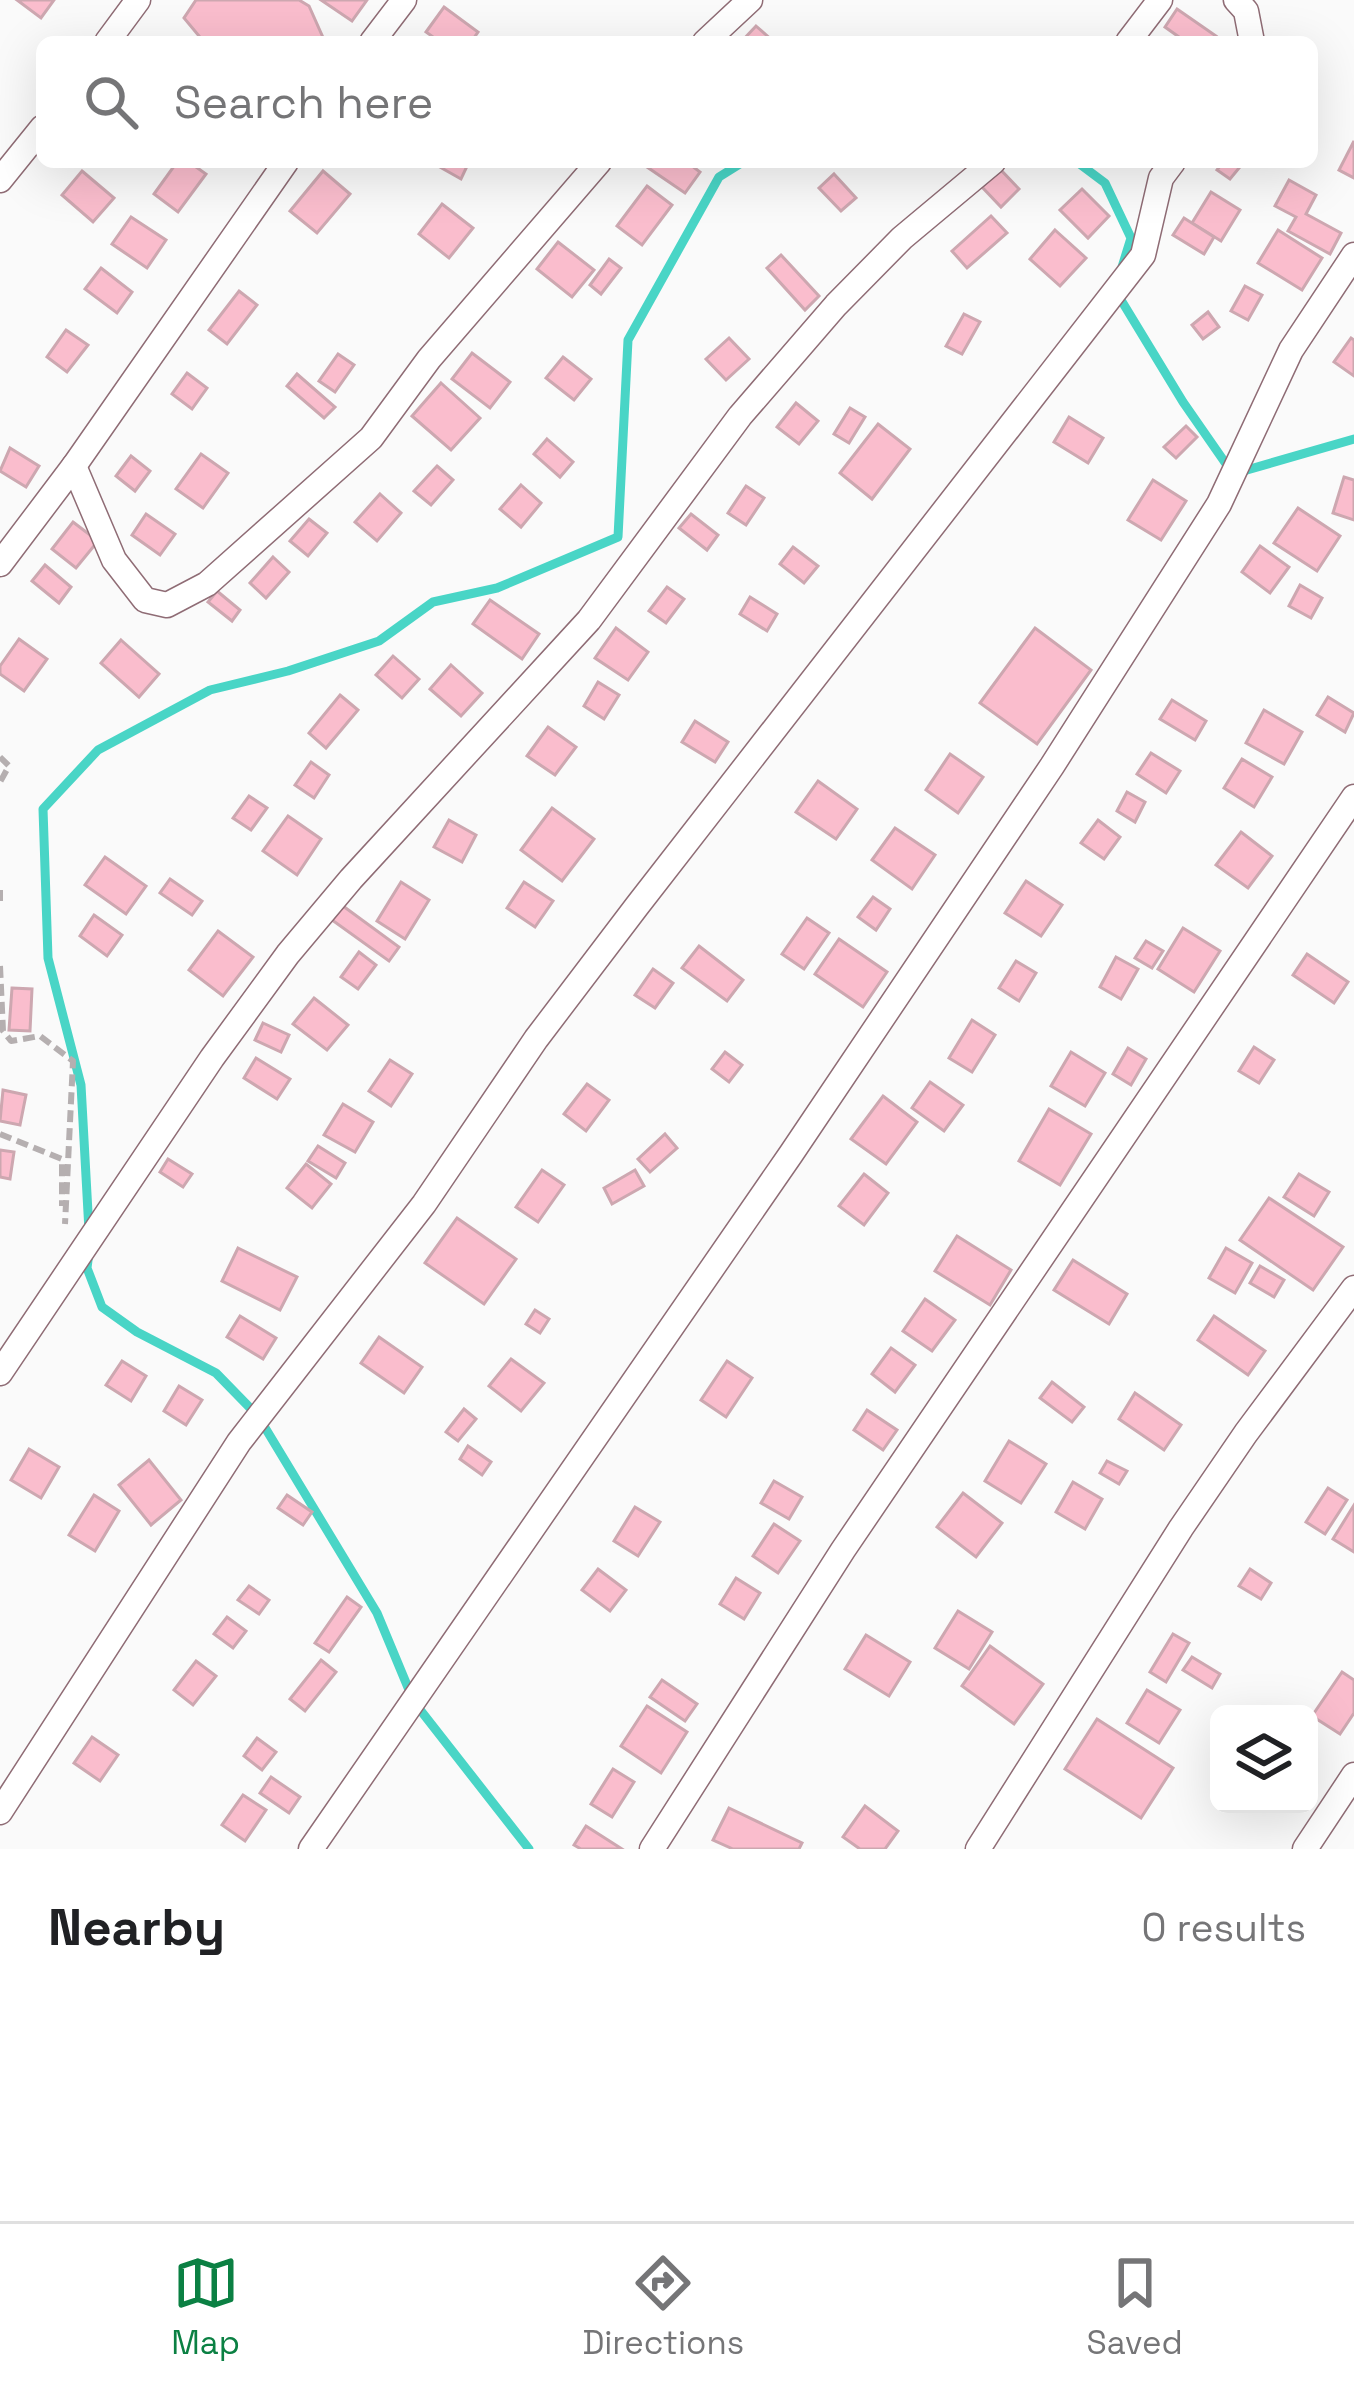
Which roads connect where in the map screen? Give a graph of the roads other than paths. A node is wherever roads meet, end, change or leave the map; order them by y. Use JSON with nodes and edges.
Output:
{"nodes":[{"id":1,"x":138,"y":0,"type":"edge"},
{"id":2,"x":404,"y":0,"type":"edge"},
{"id":3,"x":750,"y":0,"type":"edge"},
{"id":4,"x":1160,"y":0,"type":"edge"},
{"id":5,"x":1236,"y":0,"type":"edge"},
{"id":6,"x":111,"y":36,"type":"edge"},
{"id":7,"x":377,"y":36,"type":"edge"},
{"id":8,"x":712,"y":36,"type":"edge"},
{"id":9,"x":1133,"y":36,"type":"edge"},
{"id":10,"x":1251,"y":36,"type":"edge"},
{"id":11,"x":36,"y":135,"type":"edge"},
{"id":12,"x":282,"y":168,"type":"edge"},
{"id":13,"x":594,"y":168,"type":"edge"},
{"id":14,"x":986,"y":168,"type":"edge"},
{"id":15,"x":1168,"y":168,"type":"edge"},
{"id":16,"x":0,"y":180,"type":"edge"},
{"id":17,"x":1354,"y":255,"type":"edge"},
{"id":18,"x":74,"y":466,"type":"junction"},
{"id":19,"x":0,"y":564,"type":"edge"},
{"id":20,"x":1354,"y":797,"type":"edge"},
{"id":21,"x":1354,"y":1288,"type":"edge"},
{"id":22,"x":0,"y":1373,"type":"edge"},
{"id":23,"x":1354,"y":1775,"type":"edge"},
{"id":24,"x":0,"y":1812,"type":"edge"},
{"id":25,"x":311,"y":1849,"type":"edge"},
{"id":26,"x":652,"y":1849,"type":"edge"},
{"id":27,"x":978,"y":1849,"type":"edge"},
{"id":28,"x":1305,"y":1849,"type":"edge"}],
"edges":[{"from":1,"to":6,"type":"street"},
{"from":2,"to":7,"type":"street"},
{"from":3,"to":8,"type":"street"},
{"from":4,"to":9,"type":"street"},
{"from":5,"to":10,"type":"street"},
{"from":11,"to":16,"type":"street"},
{"from":12,"to":18,"type":"street"},
{"from":13,"to":18,"type":"street"},
{"from":14,"to":22,"type":"street"},
{"from":15,"to":24,"type":"street"},
{"from":17,"to":25,"type":"street"},
{"from":18,"to":19,"type":"street"},
{"from":20,"to":26,"type":"street"},
{"from":21,"to":27,"type":"street"},
{"from":23,"to":28,"type":"street"}]}
